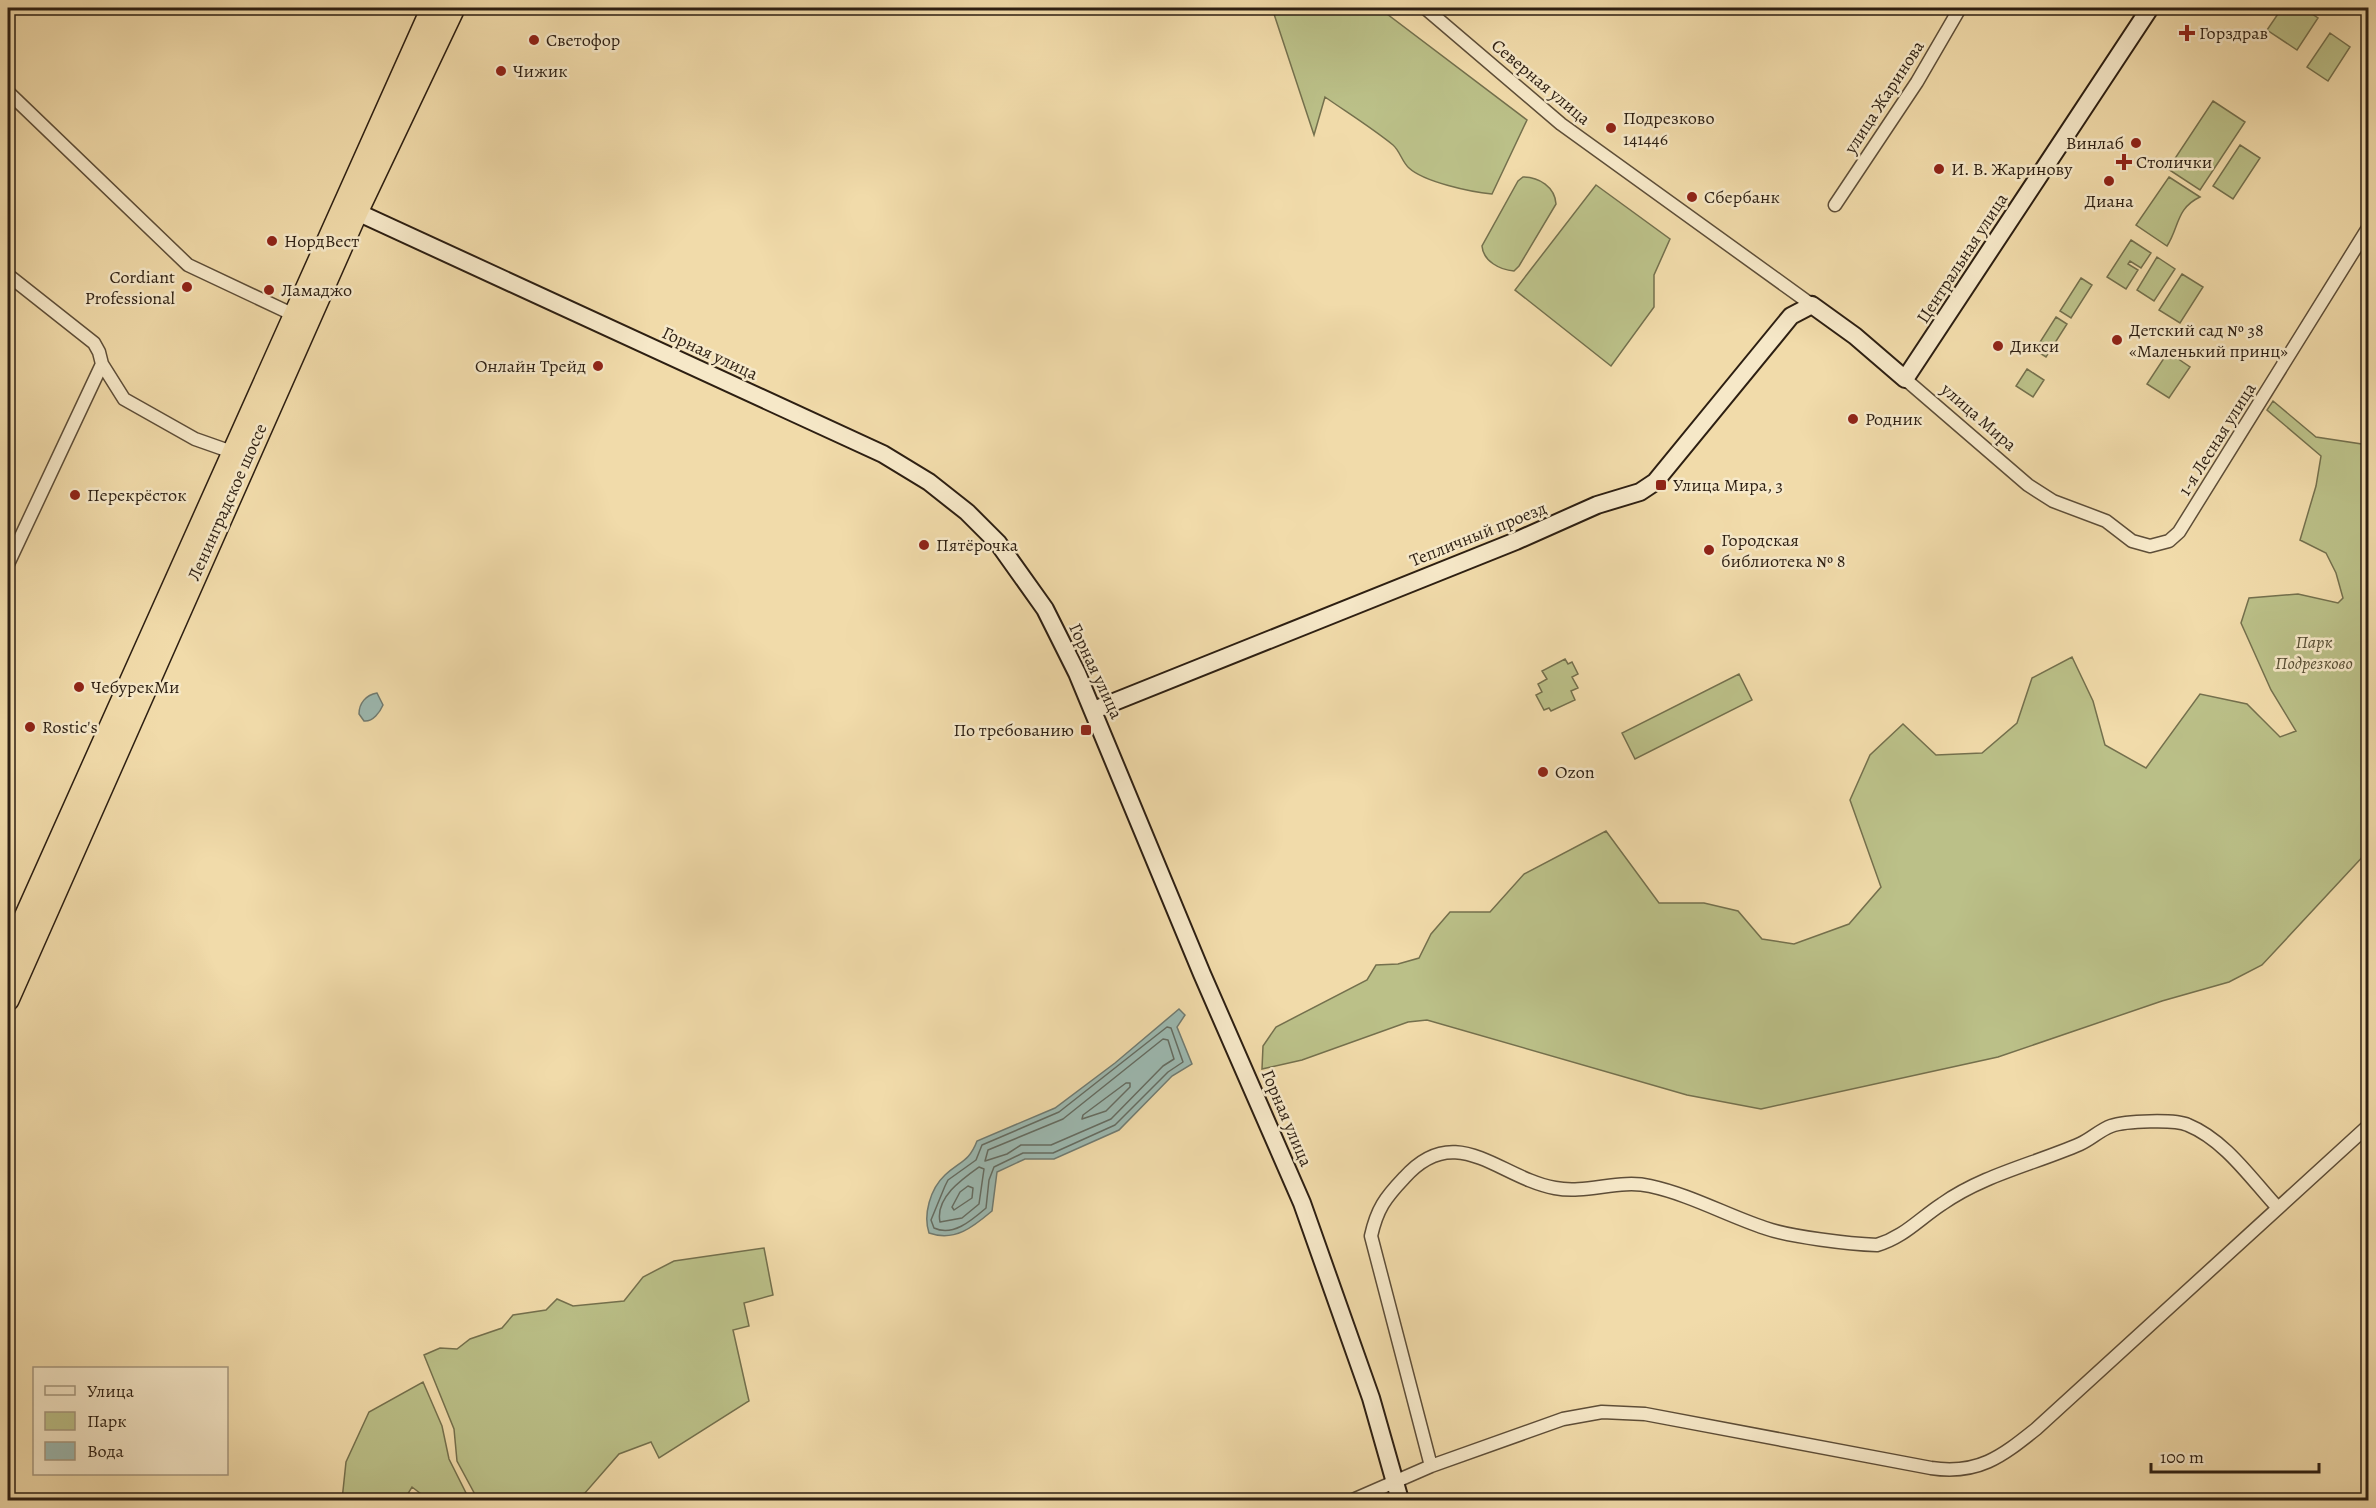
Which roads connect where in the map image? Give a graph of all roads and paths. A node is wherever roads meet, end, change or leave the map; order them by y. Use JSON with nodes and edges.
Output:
{"nodes":[{"id":1,"x":432,"y":8,"type":"edge"},
{"id":2,"x":454,"y":8,"type":"edge"},
{"id":3,"x":1425,"y":8,"type":"edge"},
{"id":4,"x":1960,"y":8,"type":"edge"},
{"id":5,"x":2150,"y":8,"type":"edge"},
{"id":6,"x":8,"y":92,"type":"edge"},
{"id":7,"x":1835,"y":205,"type":"dead end"},
{"id":8,"x":357,"y":212,"type":"junction"},
{"id":9,"x":2368,"y":228,"type":"edge"},
{"id":10,"x":8,"y":275,"type":"edge"},
{"id":11,"x":1812,"y":305,"type":"junction"},
{"id":12,"x":292,"y":314,"type":"junction"},
{"id":13,"x":102,"y":364,"type":"junction"},
{"id":14,"x":1905,"y":379,"type":"junction"},
{"id":15,"x":232,"y":452,"type":"junction"},
{"id":16,"x":2132,"y":541,"type":"joint"},
{"id":17,"x":8,"y":564,"type":"edge"},
{"id":18,"x":1094,"y":710,"type":"junction"},
{"id":19,"x":8,"y":955,"type":"edge"},
{"id":20,"x":8,"y":1000,"type":"edge"},
{"id":21,"x":2368,"y":1126,"type":"edge"},
{"id":22,"x":2278,"y":1208,"type":"junction"},
{"id":23,"x":1431,"y":1466,"type":"junction"},
{"id":24,"x":1395,"y":1484,"type":"junction"},
{"id":25,"x":1353,"y":1500,"type":"edge"},
{"id":26,"x":1400,"y":1500,"type":"edge"}],
"edges":[{"from":1,"to":12,"type":"highway","name":"Ленинградское шоссе"},
{"from":2,"to":8,"type":"highway","name":"Ленинградское шоссе"},
{"from":3,"to":11,"type":"street","name":"Северная улица"},
{"from":4,"to":7,"type":"street","name":"улица Жаринова"},
{"from":5,"to":14,"type":"street","name":"Центральная улица"},
{"from":6,"to":12,"type":"street"},
{"from":8,"to":18,"type":"street","name":"Горная улица"},
{"from":8,"to":20,"type":"highway","name":"Ленинградское шоссе"},
{"from":9,"to":16,"type":"street","name":"1-я Лесная улица"},
{"from":10,"to":13,"type":"street"},
{"from":11,"to":14,"type":"street","name":"улица Мира"},
{"from":11,"to":18,"type":"street","name":"Тепличный проезд"},
{"from":12,"to":15,"type":"highway","name":"Ленинградское шоссе"},
{"from":13,"to":15,"type":"street"},
{"from":13,"to":17,"type":"street"},
{"from":14,"to":16,"type":"street","name":"улица Мира"},
{"from":15,"to":19,"type":"highway","name":"Ленинградское шоссе"},
{"from":18,"to":24,"type":"street","name":"Горная улица"},
{"from":21,"to":22,"type":"street"},
{"from":22,"to":23,"type":"street"},
{"from":22,"to":23,"type":"street"},
{"from":23,"to":24,"type":"street"},
{"from":24,"to":25,"type":"street"},
{"from":24,"to":26,"type":"street","name":"Горная улица"}]}
